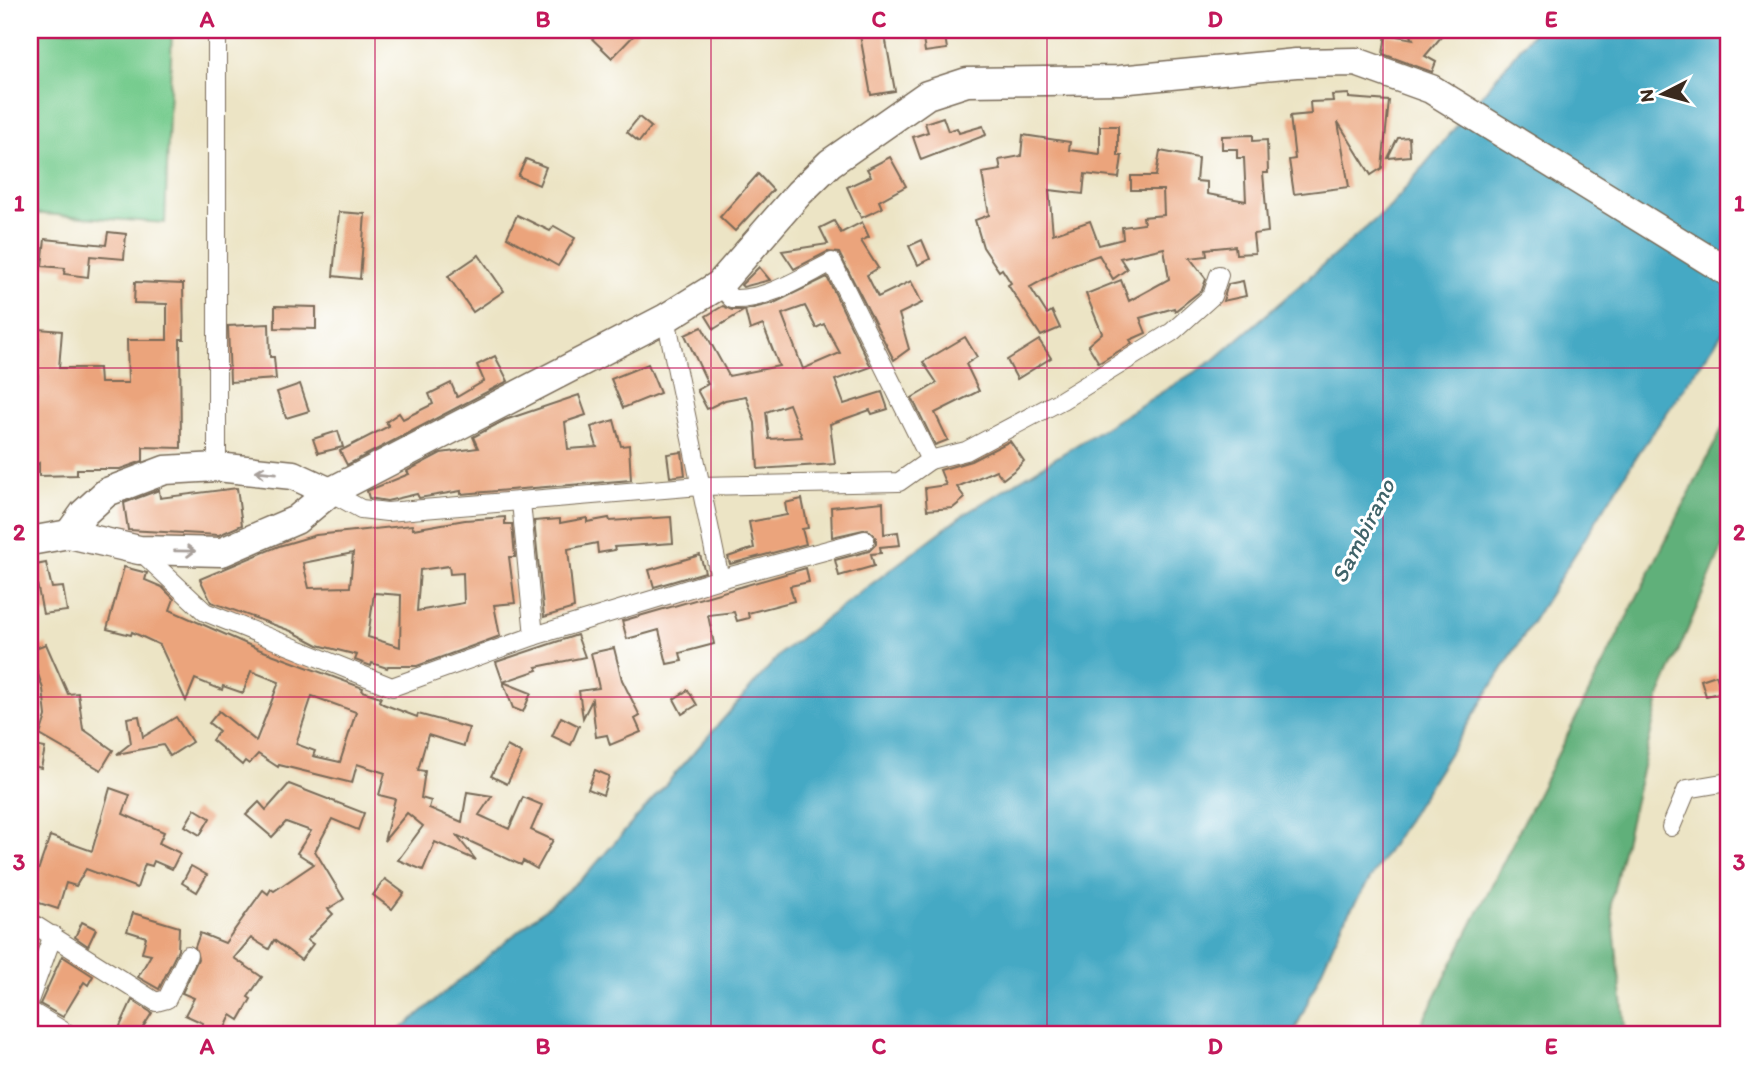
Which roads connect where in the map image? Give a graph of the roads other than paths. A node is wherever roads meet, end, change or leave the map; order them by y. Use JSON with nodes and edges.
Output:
{"nodes":[{"id":1,"x":217,"y":30,"type":"edge"},
{"id":2,"x":1728,"y":272,"type":"edge"},
{"id":3,"x":1219,"y":275,"type":"dead end"},
{"id":4,"x":719,"y":285,"type":"junction"},
{"id":5,"x":666,"y":318,"type":"junction"},
{"id":6,"x":930,"y":460,"type":"junction"},
{"id":7,"x":216,"y":467,"type":"junction"},
{"id":8,"x":700,"y":486,"type":"junction"},
{"id":9,"x":330,"y":492,"type":"junction"},
{"id":10,"x":521,"y":502,"type":"junction"},
{"id":11,"x":69,"y":534,"type":"junction"},
{"id":12,"x":866,"y":540,"type":"dead end"},
{"id":13,"x":30,"y":541,"type":"edge"},
{"id":14,"x":139,"y":550,"type":"junction"},
{"id":15,"x":720,"y":579,"type":"junction"},
{"id":16,"x":534,"y":636,"type":"junction"},
{"id":17,"x":1728,"y":782,"type":"edge"},
{"id":18,"x":1671,"y":827,"type":"dead end"},
{"id":19,"x":30,"y":922,"type":"edge"},
{"id":20,"x":53,"y":935,"type":"junction"},
{"id":21,"x":188,"y":955,"type":"dead end"},
{"id":22,"x":30,"y":998,"type":"edge"},
{"id":23,"x":30,"y":1010,"type":"edge"},
{"id":24,"x":70,"y":1035,"type":"edge"}],
"edges":[{"from":1,"to":7,"type":"street"},
{"from":2,"to":4,"type":"main road"},
{"from":3,"to":6,"type":"street"},
{"from":4,"to":5,"type":"main road"},
{"from":4,"to":6,"type":"street"},
{"from":5,"to":8,"type":"street"},
{"from":5,"to":9,"type":"main road"},
{"from":6,"to":8,"type":"street"},
{"from":9,"to":7,"type":"main road","one_way":true},
{"from":7,"to":11,"type":"main road"},
{"from":8,"to":10,"type":"street"},
{"from":8,"to":15,"type":"street"},
{"from":9,"to":10,"type":"street"},
{"from":14,"to":9,"type":"main road","one_way":true},
{"from":10,"to":16,"type":"street"},
{"from":11,"to":13,"type":"main road"},
{"from":11,"to":14,"type":"main road"},
{"from":12,"to":15,"type":"street"},
{"from":14,"to":16,"type":"street"},
{"from":15,"to":16,"type":"street"},
{"from":17,"to":18,"type":"street"},
{"from":19,"to":20,"type":"street"},
{"from":20,"to":21,"type":"street"},
{"from":20,"to":22,"type":"street"},
{"from":23,"to":24,"type":"street"}]}
